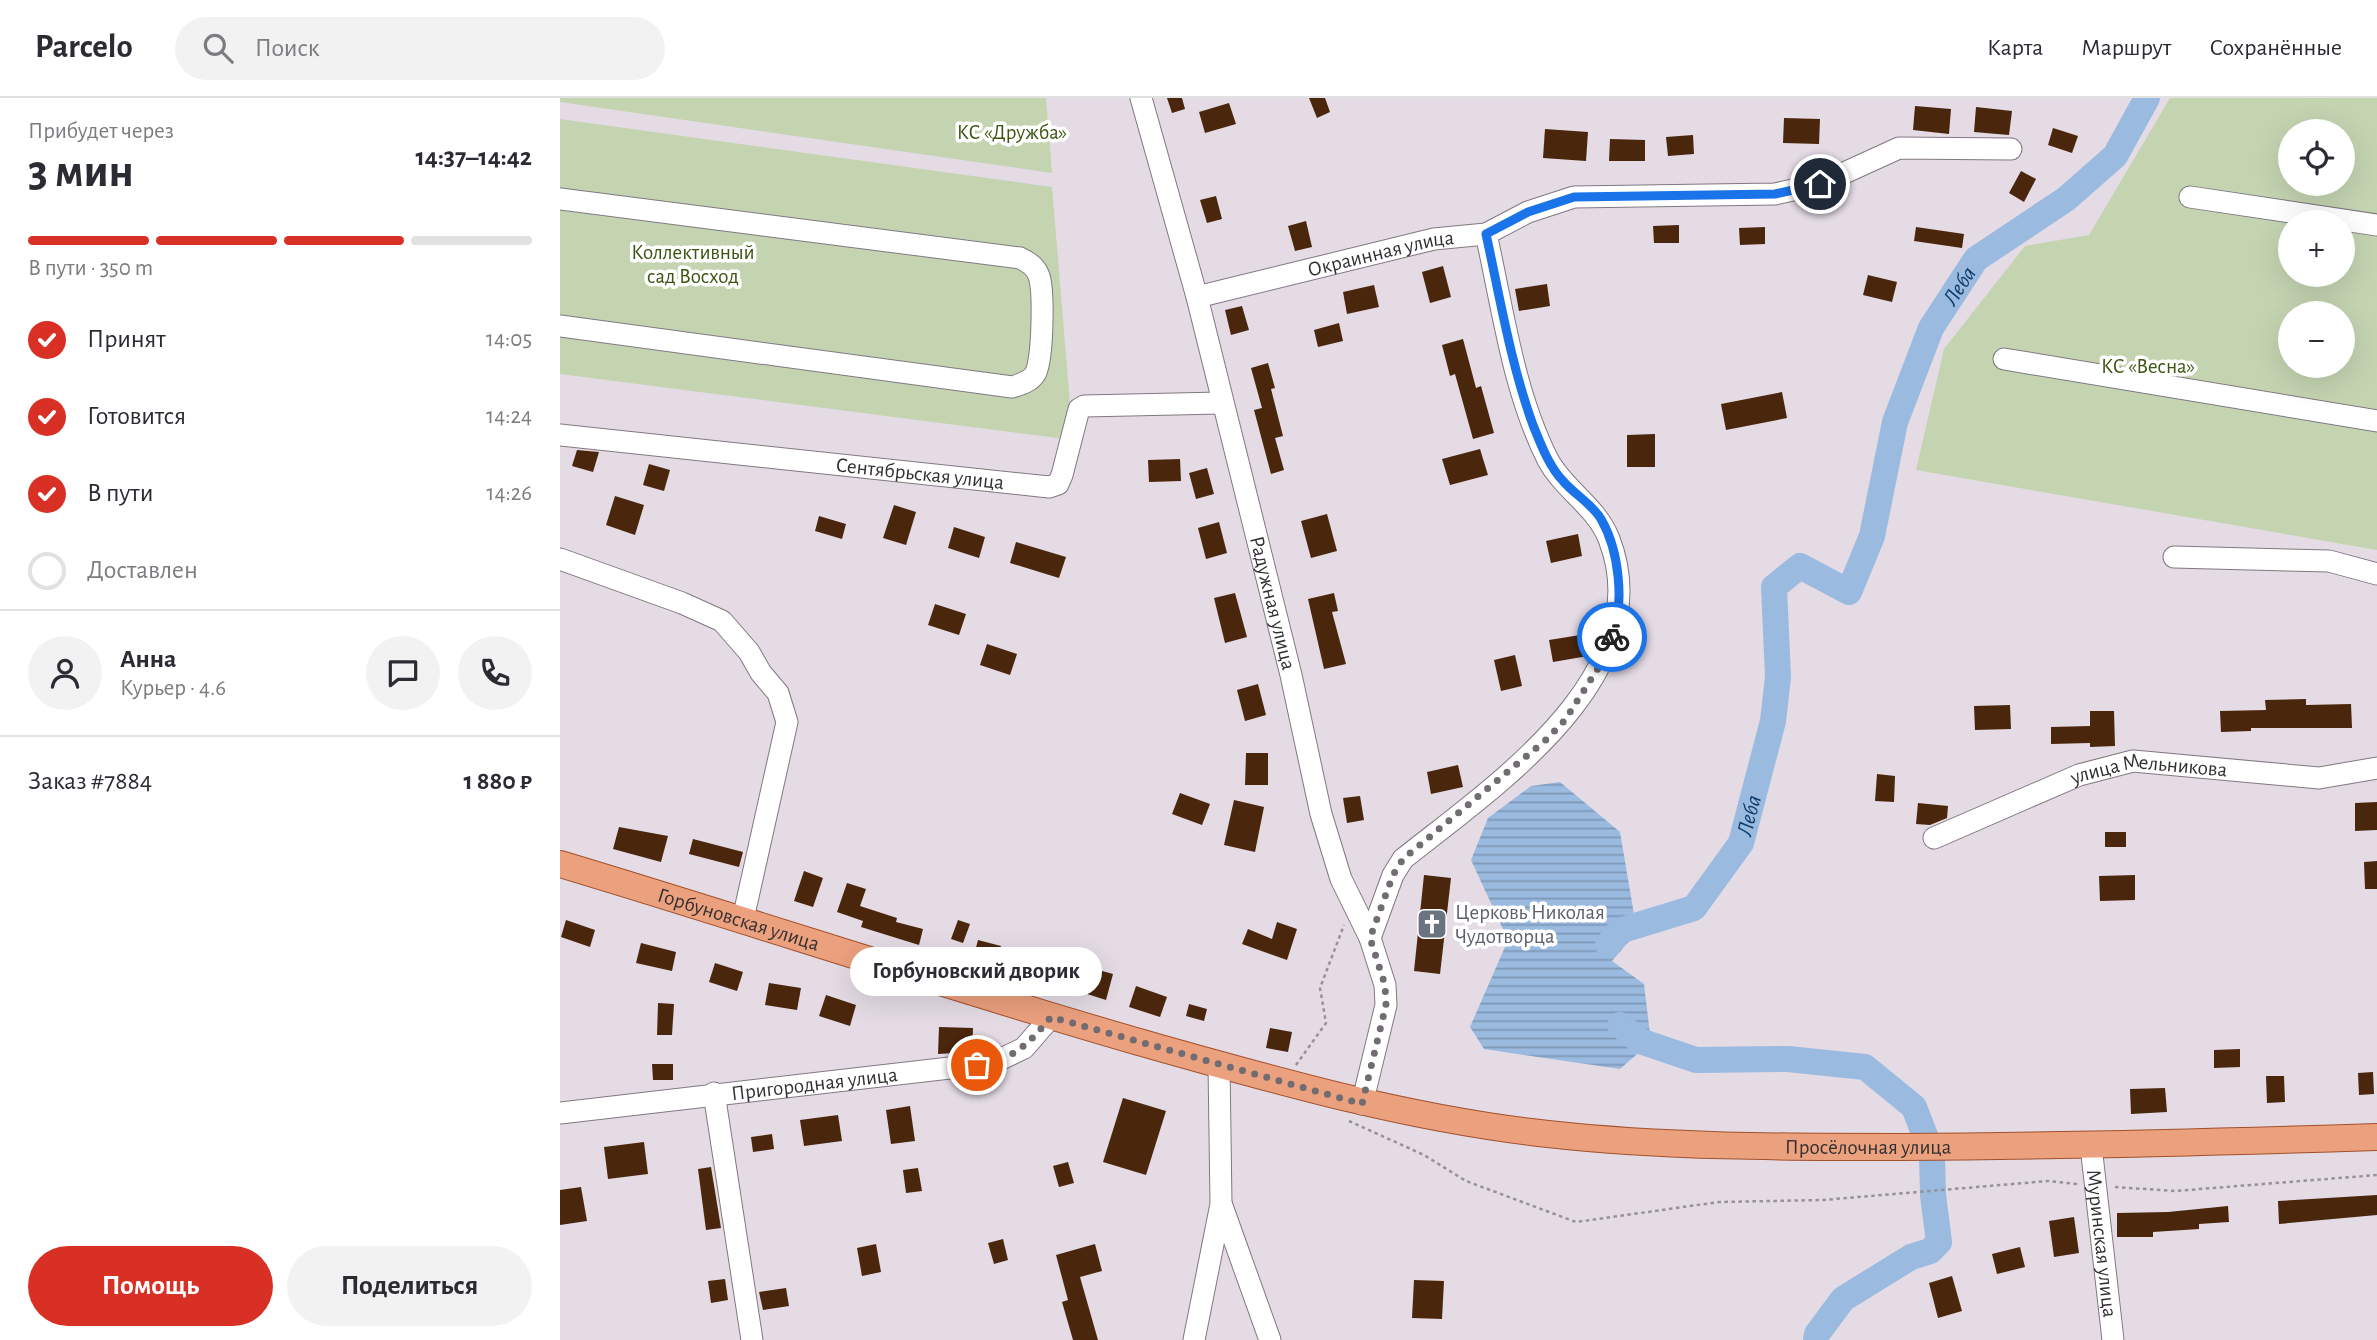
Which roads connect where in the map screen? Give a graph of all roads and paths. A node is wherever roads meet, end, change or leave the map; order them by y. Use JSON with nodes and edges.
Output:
{"nodes":[{"id":1,"x":1141,"y":98,"type":"edge"},
{"id":2,"x":2011,"y":149,"type":"dead end"},
{"id":3,"x":2190,"y":197,"type":"dead end"},
{"id":4,"x":560,"y":200,"type":"edge"},
{"id":5,"x":2377,"y":225,"type":"edge"},
{"id":6,"x":1486,"y":234,"type":"junction"},
{"id":7,"x":1197,"y":297,"type":"junction"},
{"id":8,"x":560,"y":326,"type":"edge"},
{"id":9,"x":2004,"y":359,"type":"dead end"},
{"id":10,"x":1221,"y":403,"type":"junction"},
{"id":11,"x":2377,"y":421,"type":"edge"},
{"id":12,"x":560,"y":435,"type":"edge"},
{"id":13,"x":2174,"y":557,"type":"dead end"},
{"id":14,"x":560,"y":559,"type":"edge"},
{"id":15,"x":2377,"y":573,"type":"edge"},
{"id":16,"x":2377,"y":768,"type":"edge"},
{"id":17,"x":1934,"y":838,"type":"dead end"},
{"id":18,"x":560,"y":864,"type":"edge"},
{"id":19,"x":1352,"y":902,"type":"junction"},
{"id":20,"x":743,"y":919,"type":"junction"},
{"id":21,"x":1370,"y":938,"type":"junction"},
{"id":22,"x":1051,"y":1017,"type":"junction"},
{"id":23,"x":1219,"y":1065,"type":"junction"},
{"id":24,"x":1283,"y":1082,"type":"junction"},
{"id":25,"x":714,"y":1093,"type":"junction"},
{"id":26,"x":1354,"y":1111,"type":"junction"},
{"id":27,"x":560,"y":1113,"type":"edge"},
{"id":28,"x":2377,"y":1137,"type":"edge"},
{"id":29,"x":2091,"y":1146,"type":"junction"},
{"id":30,"x":2377,"y":1175,"type":"edge"},
{"id":31,"x":2096,"y":1186,"type":"junction"},
{"id":32,"x":1222,"y":1204,"type":"junction"},
{"id":33,"x":752,"y":1340,"type":"edge"},
{"id":34,"x":1194,"y":1340,"type":"edge"},
{"id":35,"x":1270,"y":1340,"type":"edge"},
{"id":36,"x":2113,"y":1340,"type":"edge"}],
"edges":[{"from":1,"to":7,"type":"street","name":"Радужная улица"},
{"from":2,"to":6,"type":"street","name":"Окраинная улица"},
{"from":3,"to":5,"type":"street"},
{"from":4,"to":8,"type":"street"},
{"from":6,"to":7,"type":"street","name":"Окраинная улица"},
{"from":6,"to":21,"type":"street"},
{"from":7,"to":10,"type":"street","name":"Радужная улица"},
{"from":9,"to":11,"type":"street"},
{"from":10,"to":12,"type":"street","name":"Сентябрьская улица"},
{"from":10,"to":19,"type":"street","name":"Радужная улица"},
{"from":13,"to":15,"type":"street"},
{"from":14,"to":20,"type":"street"},
{"from":16,"to":17,"type":"street","name":"улица Мельникова"},
{"from":18,"to":20,"type":"main road","name":"Горбуновская улица"},
{"from":19,"to":21,"type":"street","name":"Радужная улица"},
{"from":19,"to":24,"type":"path"},
{"from":20,"to":22,"type":"main road","name":"Горбуновская улица"},
{"from":21,"to":26,"type":"street","name":"Радужная улица"},
{"from":22,"to":23,"type":"main road","name":"Горбуновская улица"},
{"from":22,"to":25,"type":"street","name":"Пригородная улица"},
{"from":23,"to":24,"type":"main road","name":"Горбуновская улица"},
{"from":23,"to":32,"type":"street"},
{"from":24,"to":26,"type":"main road","name":"Горбуновская улица"},
{"from":25,"to":27,"type":"street","name":"Пригородная улица"},
{"from":25,"to":33,"type":"street"},
{"from":26,"to":29,"type":"main road","name":"Просёлочная улица"},
{"from":26,"to":31,"type":"path"},
{"from":28,"to":29,"type":"main road","name":"Просёлочная улица"},
{"from":29,"to":31,"type":"street","name":"Муринская улица"},
{"from":30,"to":31,"type":"path"},
{"from":31,"to":36,"type":"street","name":"Муринская улица"},
{"from":32,"to":34,"type":"street"},
{"from":32,"to":35,"type":"street"}]}
